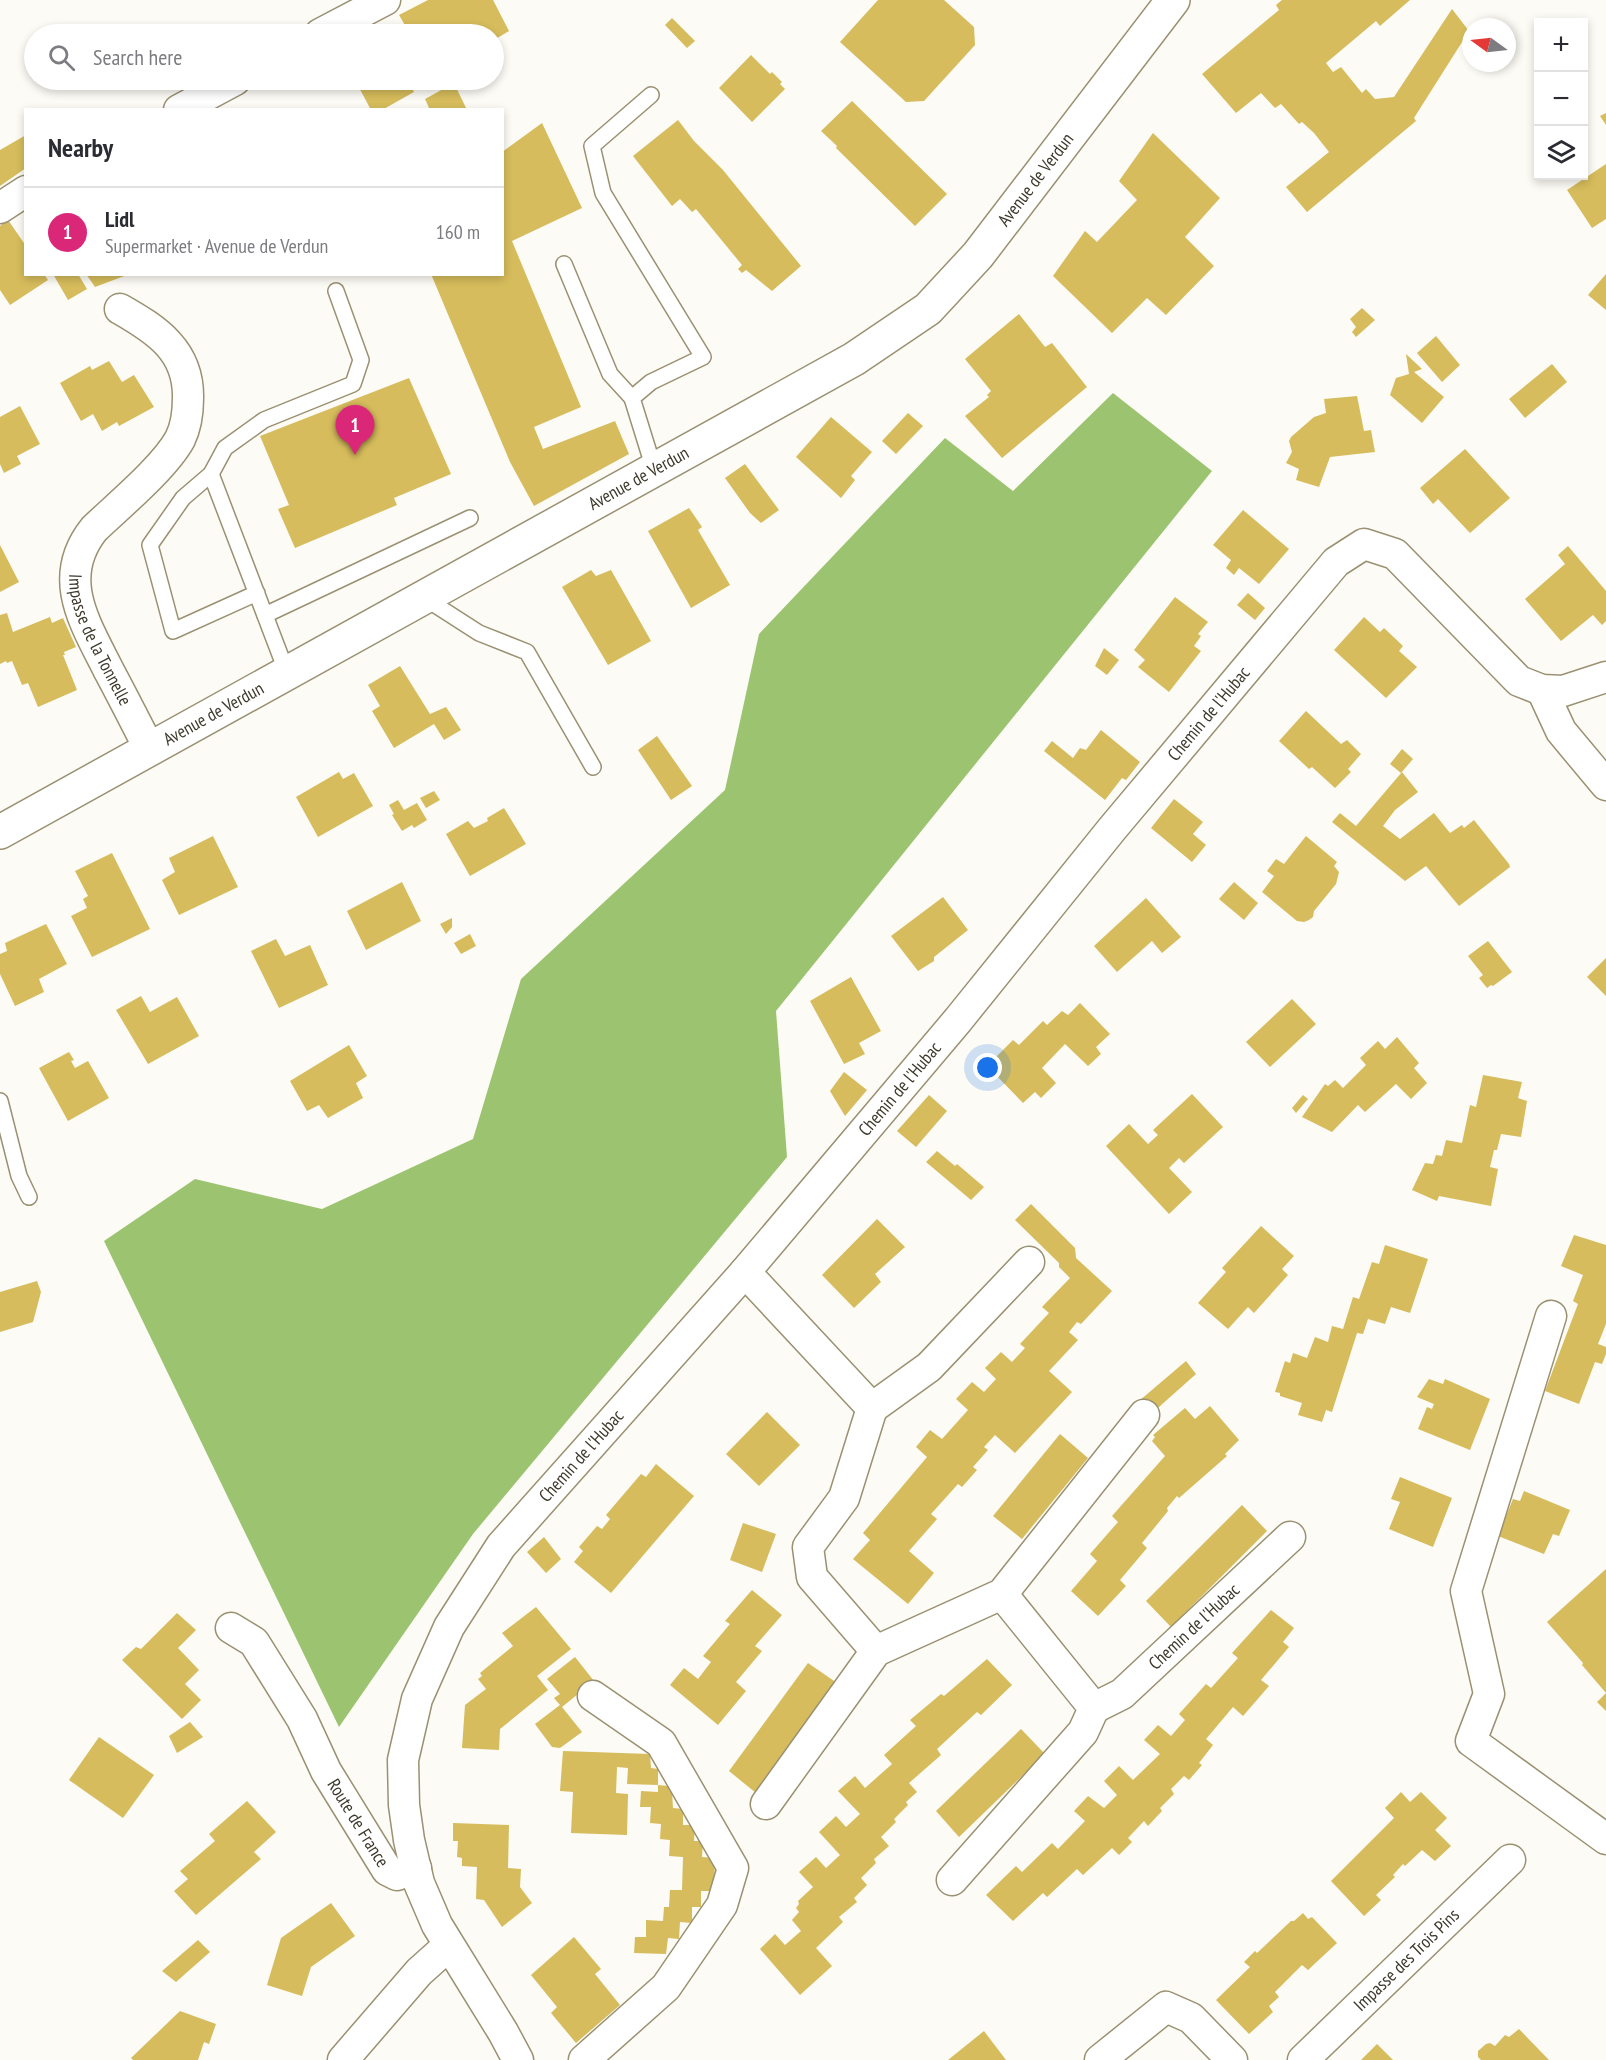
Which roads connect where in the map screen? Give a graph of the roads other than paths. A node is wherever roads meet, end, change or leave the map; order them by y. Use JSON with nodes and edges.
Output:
{"nodes":[{"id":1,"x":385,"y":0,"type":"edge"},
{"id":2,"x":1173,"y":0,"type":"edge"},
{"id":3,"x":339,"y":24,"type":"edge"},
{"id":4,"x":216,"y":90,"type":"edge"},
{"id":5,"x":651,"y":95,"type":"dead end"},
{"id":6,"x":182,"y":108,"type":"edge"},
{"id":7,"x":24,"y":192,"type":"edge"},
{"id":8,"x":0,"y":208,"type":"edge"},
{"id":9,"x":564,"y":264,"type":"dead end"},
{"id":10,"x":336,"y":291,"type":"dead end"},
{"id":11,"x":120,"y":309,"type":"dead end"},
{"id":12,"x":632,"y":398,"type":"junction"},
{"id":13,"x":654,"y":469,"type":"junction"},
{"id":14,"x":211,"y":474,"type":"junction"},
{"id":15,"x":470,"y":518,"type":"dead end"},
{"id":16,"x":257,"y":593,"type":"junction"},
{"id":17,"x":423,"y":597,"type":"junction"},
{"id":18,"x":265,"y":615,"type":"junction"},
{"id":19,"x":287,"y":673,"type":"junction"},
{"id":20,"x":1606,"y":677,"type":"edge"},
{"id":21,"x":1542,"y":690,"type":"junction"},
{"id":22,"x":150,"y":750,"type":"junction"},
{"id":23,"x":593,"y":767,"type":"dead end"},
{"id":24,"x":1606,"y":785,"type":"edge"},
{"id":25,"x":0,"y":832,"type":"edge"},
{"id":26,"x":0,"y":1101,"type":"edge"},
{"id":27,"x":29,"y":1197,"type":"dead end"},
{"id":28,"x":1029,"y":1262,"type":"dead end"},
{"id":29,"x":745,"y":1272,"type":"junction"},
{"id":30,"x":1551,"y":1316,"type":"dead end"},
{"id":31,"x":872,"y":1408,"type":"junction"},
{"id":32,"x":1144,"y":1415,"type":"dead end"},
{"id":33,"x":1290,"y":1537,"type":"dead end"},
{"id":34,"x":1002,"y":1594,"type":"junction"},
{"id":35,"x":231,"y":1628,"type":"dead end"},
{"id":36,"x":876,"y":1651,"type":"junction"},
{"id":37,"x":593,"y":1696,"type":"dead end"},
{"id":38,"x":1094,"y":1708,"type":"junction"},
{"id":39,"x":766,"y":1804,"type":"dead end"},
{"id":40,"x":1606,"y":1839,"type":"edge"},
{"id":41,"x":1510,"y":1860,"type":"dead end"},
{"id":42,"x":416,"y":1868,"type":"junction"},
{"id":43,"x":952,"y":1880,"type":"dead end"},
{"id":44,"x":448,"y":1946,"type":"junction"},
{"id":45,"x":343,"y":2060,"type":"edge"},
{"id":46,"x":518,"y":2060,"type":"edge"},
{"id":47,"x":584,"y":2060,"type":"edge"},
{"id":48,"x":1100,"y":2060,"type":"edge"},
{"id":49,"x":1232,"y":2060,"type":"edge"},
{"id":50,"x":1303,"y":2060,"type":"edge"}],
"edges":[{"from":1,"to":3,"type":"street"},
{"from":2,"to":13,"type":"main road","name":"Avenue de Verdun"},
{"from":4,"to":6,"type":"street"},
{"from":5,"to":12,"type":"lane"},
{"from":7,"to":8,"type":"street"},
{"from":9,"to":12,"type":"lane"},
{"from":10,"to":14,"type":"lane"},
{"from":11,"to":22,"type":"street","name":"Impasse de la Tonnelle"},
{"from":12,"to":13,"type":"lane"},
{"from":13,"to":17,"type":"main road","name":"Avenue de Verdun"},
{"from":14,"to":16,"type":"lane"},
{"from":14,"to":16,"type":"lane"},
{"from":15,"to":18,"type":"lane"},
{"from":16,"to":18,"type":"lane"},
{"from":17,"to":19,"type":"main road","name":"Avenue de Verdun"},
{"from":17,"to":23,"type":"lane"},
{"from":18,"to":19,"type":"lane"},
{"from":19,"to":22,"type":"main road","name":"Avenue de Verdun"},
{"from":20,"to":21,"type":"street","name":"Chemin de l'Hubac"},
{"from":21,"to":24,"type":"street"},
{"from":21,"to":29,"type":"street","name":"Chemin de l'Hubac"},
{"from":22,"to":25,"type":"main road","name":"Avenue de Verdun"},
{"from":26,"to":27,"type":"lane"},
{"from":28,"to":31,"type":"street"},
{"from":29,"to":31,"type":"street"},
{"from":29,"to":42,"type":"street","name":"Chemin de l'Hubac"},
{"from":30,"to":40,"type":"street"},
{"from":31,"to":36,"type":"street"},
{"from":32,"to":34,"type":"street"},
{"from":33,"to":38,"type":"street","name":"Chemin de l'Hubac"},
{"from":34,"to":36,"type":"street"},
{"from":34,"to":38,"type":"street"},
{"from":35,"to":42,"type":"street","name":"Route de France"},
{"from":36,"to":39,"type":"street"},
{"from":37,"to":47,"type":"street"},
{"from":38,"to":43,"type":"street"},
{"from":41,"to":50,"type":"street","name":"Impasse des Trois Pins"},
{"from":42,"to":44,"type":"street","name":"Route de France"},
{"from":44,"to":45,"type":"street"},
{"from":44,"to":46,"type":"street","name":"Route de France"},
{"from":48,"to":49,"type":"street"}]}
